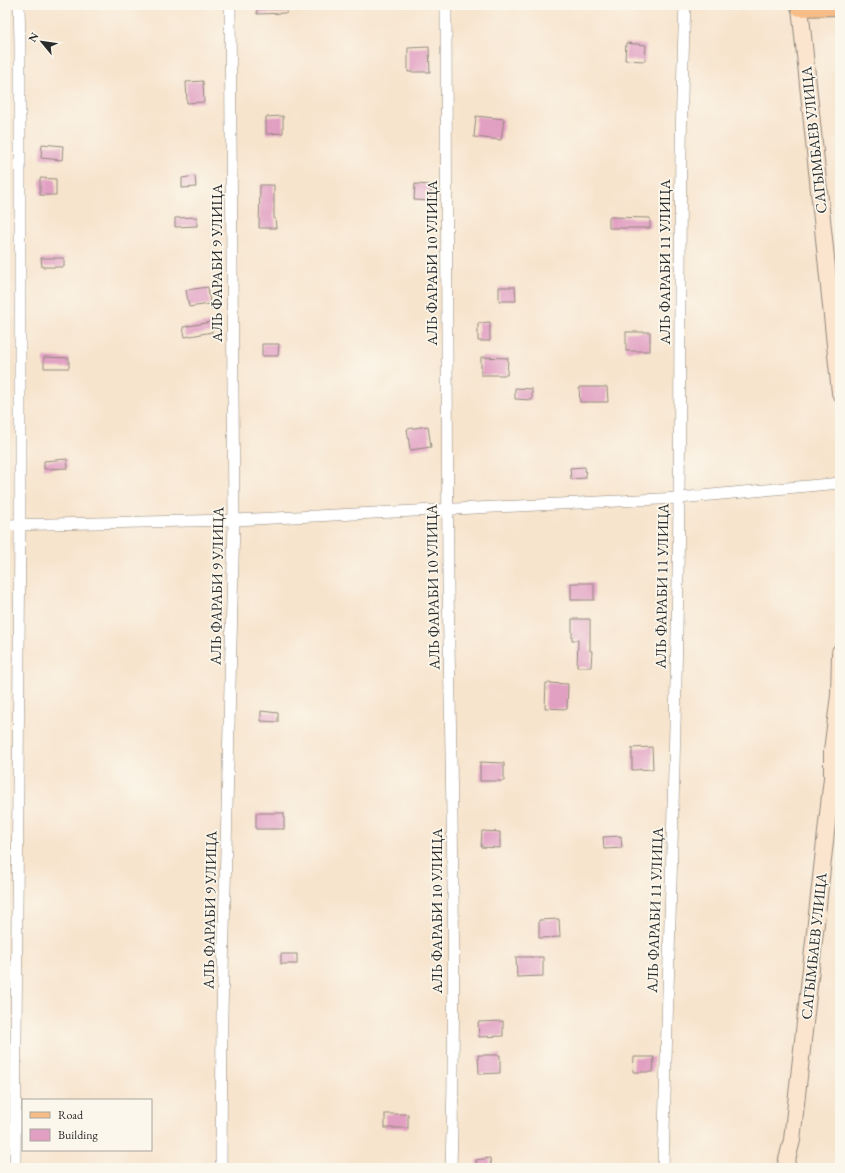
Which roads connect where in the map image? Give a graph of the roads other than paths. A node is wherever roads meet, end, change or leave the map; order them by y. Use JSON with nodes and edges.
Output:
{"nodes":[{"id":1,"x":19,"y":5,"type":"edge"},
{"id":2,"x":230,"y":5,"type":"edge"},
{"id":3,"x":446,"y":5,"type":"edge"},
{"id":4,"x":685,"y":5,"type":"edge"},
{"id":5,"x":800,"y":6,"type":"edge"},
{"id":6,"x":840,"y":6,"type":"edge"},
{"id":7,"x":840,"y":393,"type":"edge"},
{"id":8,"x":840,"y":483,"type":"edge"},
{"id":9,"x":679,"y":498,"type":"junction"},
{"id":10,"x":447,"y":509,"type":"junction"},
{"id":11,"x":234,"y":520,"type":"junction"},
{"id":12,"x":5,"y":525,"type":"edge"},
{"id":13,"x":20,"y":525,"type":"junction"},
{"id":14,"x":840,"y":652,"type":"edge"},
{"id":15,"x":836,"y":756,"type":"edge"},
{"id":16,"x":15,"y":1168,"type":"edge"},
{"id":17,"x":221,"y":1168,"type":"edge"},
{"id":18,"x":451,"y":1168,"type":"edge"},
{"id":19,"x":663,"y":1168,"type":"edge"},
{"id":20,"x":785,"y":1168,"type":"edge"}],
"edges":[{"from":1,"to":13,"type":"street"},
{"from":2,"to":11,"type":"street","name":"АЛЬ ФАРАБИ 9 УЛИЦА"},
{"from":3,"to":10,"type":"street","name":"АЛЬ ФАРАБИ 10 УЛИЦА"},
{"from":4,"to":9,"type":"street","name":"АЛЬ ФАРАБИ 11 УЛИЦА"},
{"from":5,"to":6,"type":"main road"},
{"from":5,"to":7,"type":"street","name":"САГЫМБАЕВ УЛИЦА"},
{"from":8,"to":9,"type":"street"},
{"from":9,"to":10,"type":"street"},
{"from":9,"to":19,"type":"street","name":"АЛЬ ФАРАБИ 11 УЛИЦА"},
{"from":10,"to":11,"type":"street"},
{"from":10,"to":18,"type":"street","name":"АЛЬ ФАРАБИ 10 УЛИЦА"},
{"from":11,"to":13,"type":"street"},
{"from":11,"to":17,"type":"street","name":"АЛЬ ФАРАБИ 9 УЛИЦА"},
{"from":12,"to":13,"type":"street"},
{"from":13,"to":16,"type":"street"},
{"from":14,"to":15,"type":"street","name":"САГЫМБАЕВ УЛИЦА"},
{"from":15,"to":20,"type":"street","name":"САГЫМБАЕВ УЛИЦА"}]}
